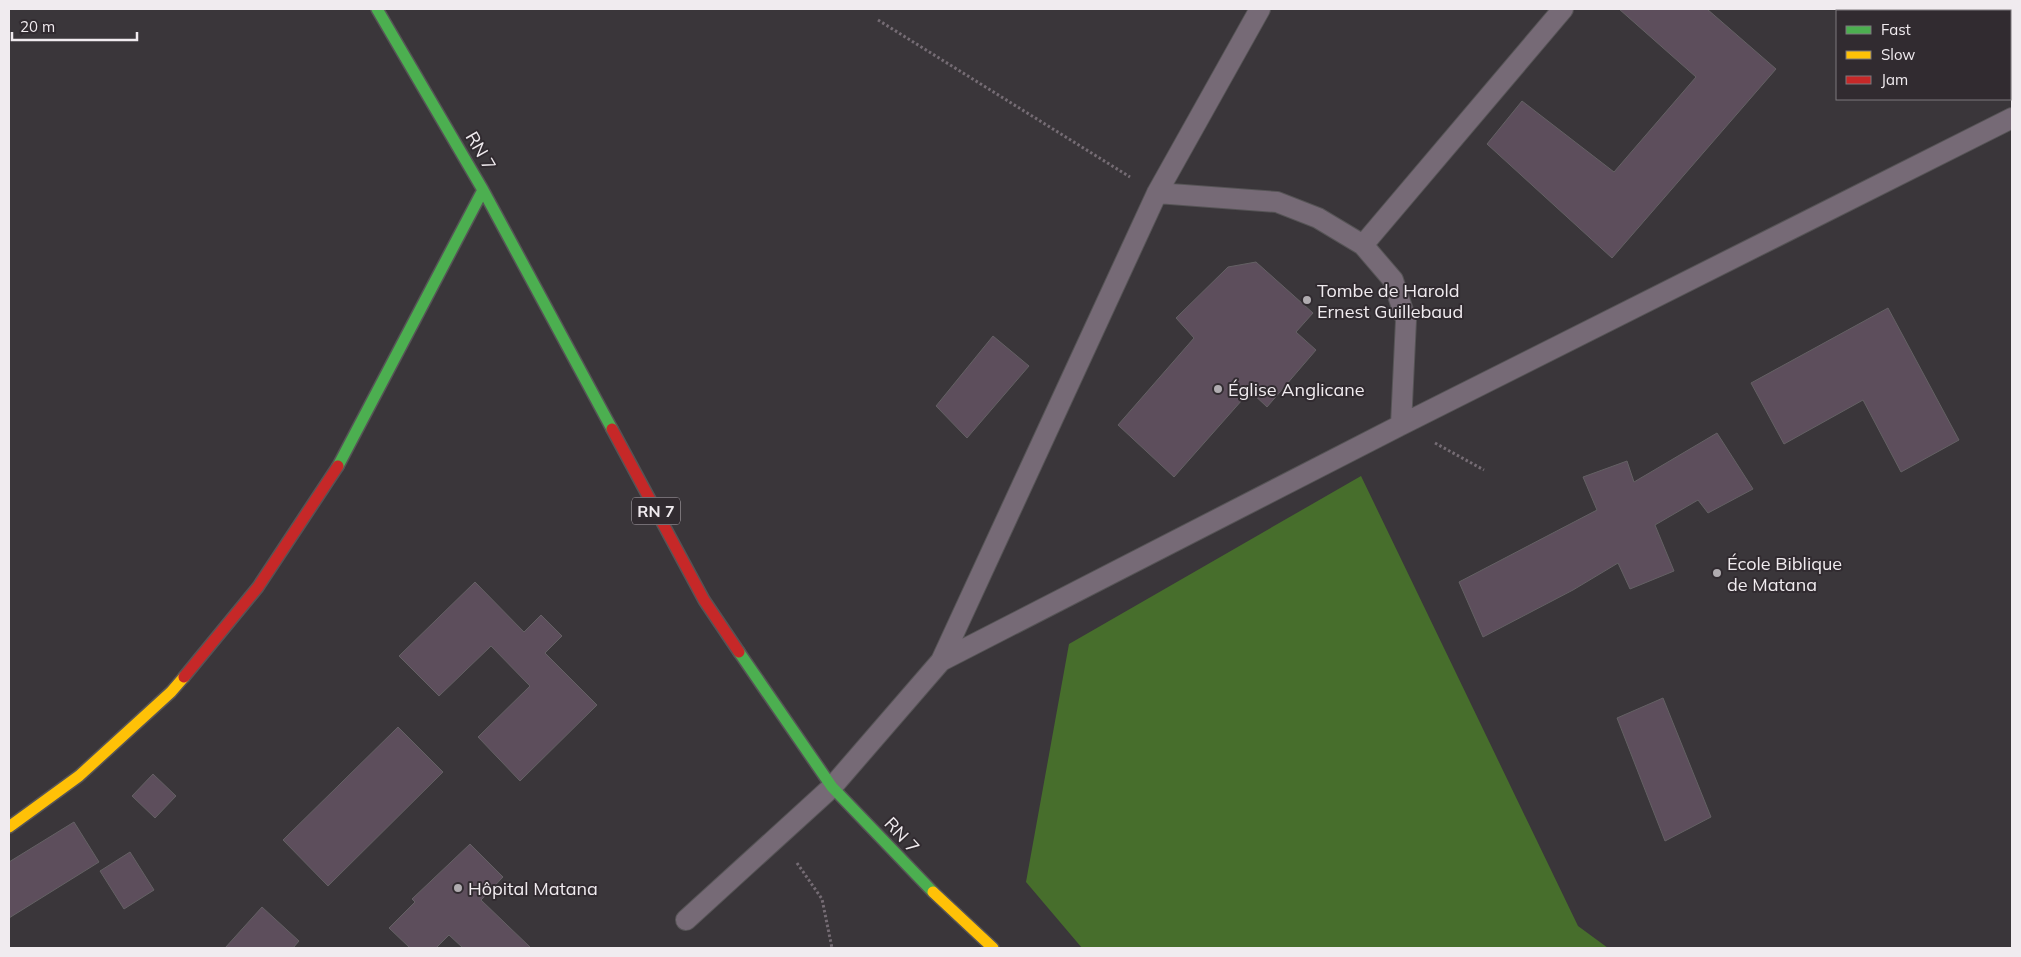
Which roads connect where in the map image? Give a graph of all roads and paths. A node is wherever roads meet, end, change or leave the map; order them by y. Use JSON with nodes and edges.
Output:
{"nodes":[{"id":1,"x":377,"y":9,"type":"edge"},
{"id":2,"x":1260,"y":9,"type":"edge"},
{"id":3,"x":1563,"y":9,"type":"edge"},
{"id":4,"x":878,"y":20,"type":"dead end"},
{"id":5,"x":2012,"y":118,"type":"edge"},
{"id":6,"x":484,"y":190,"type":"junction"},
{"id":7,"x":1157,"y":193,"type":"junction"},
{"id":8,"x":1363,"y":245,"type":"junction"},
{"id":9,"x":1401,"y":425,"type":"junction"},
{"id":10,"x":1484,"y":470,"type":"dead end"},
{"id":11,"x":941,"y":662,"type":"junction"},
{"id":12,"x":832,"y":787,"type":"junction"},
{"id":13,"x":9,"y":827,"type":"edge"},
{"id":14,"x":779,"y":835,"type":"junction"},
{"id":15,"x":686,"y":920,"type":"dead end"},
{"id":16,"x":832,"y":948,"type":"edge"},
{"id":17,"x":992,"y":948,"type":"edge"}],
"edges":[{"from":1,"to":6,"type":"main road","name":"RN 7","number":"RN 7"},
{"from":2,"to":7,"type":"lane"},
{"from":3,"to":8,"type":"lane"},
{"from":4,"to":7,"type":"path"},
{"from":5,"to":9,"type":"lane"},
{"from":6,"to":12,"type":"main road","name":"RN 7","number":"RN 7"},
{"from":6,"to":13,"type":"main road"},
{"from":7,"to":8,"type":"lane"},
{"from":7,"to":11,"type":"lane"},
{"from":8,"to":9,"type":"lane"},
{"from":9,"to":10,"type":"path"},
{"from":9,"to":11,"type":"lane"},
{"from":11,"to":12,"type":"lane"},
{"from":12,"to":14,"type":"lane"},
{"from":12,"to":17,"type":"main road","name":"RN 7","number":"RN 7"},
{"from":14,"to":15,"type":"lane"},
{"from":14,"to":16,"type":"path"}]}
